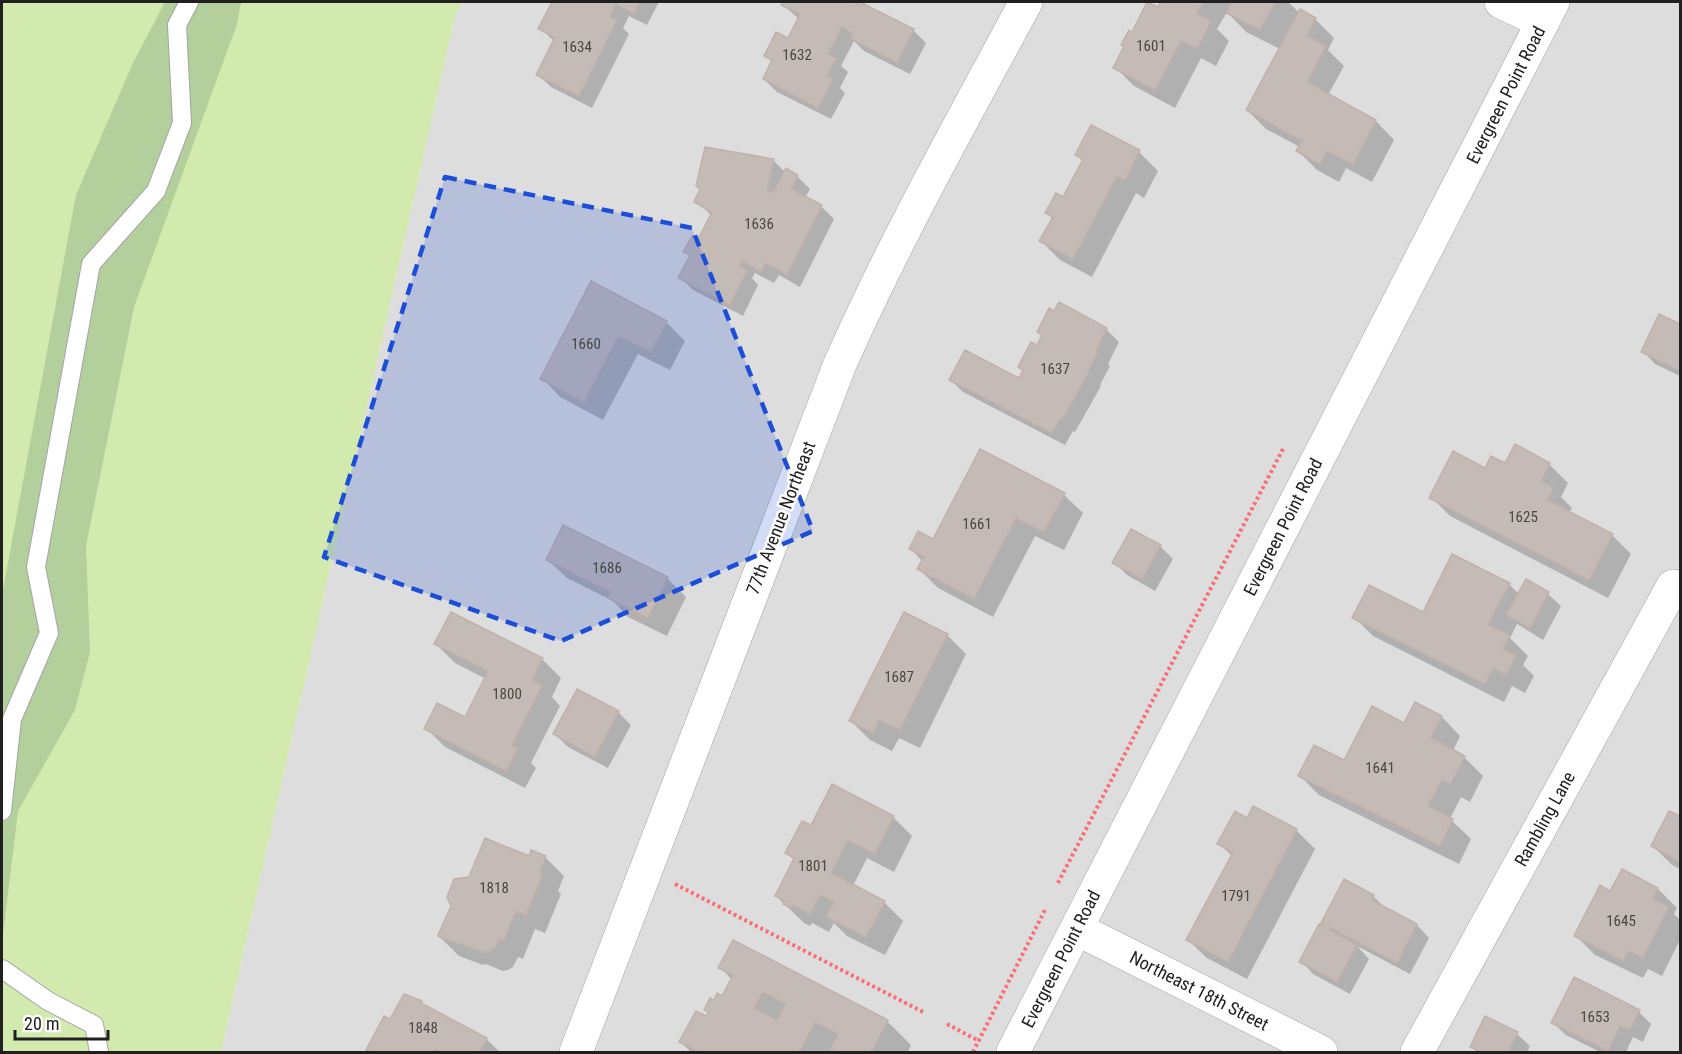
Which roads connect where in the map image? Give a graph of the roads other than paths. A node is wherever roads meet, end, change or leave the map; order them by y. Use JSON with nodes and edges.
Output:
{"nodes":[{"id":1,"x":189,"y":2,"type":"edge"},
{"id":2,"x":1026,"y":2,"type":"edge"},
{"id":3,"x":1501,"y":2,"type":"edge"},
{"id":4,"x":1548,"y":12,"type":"edge"},
{"id":5,"x":1677,"y":588,"type":"edge"},
{"id":6,"x":2,"y":810,"type":"edge"},
{"id":7,"x":1077,"y":929,"type":"junction"},
{"id":8,"x":2,"y":969,"type":"edge"},
{"id":9,"x":99,"y":1053,"type":"edge"},
{"id":10,"x":576,"y":1053,"type":"edge"},
{"id":11,"x":1013,"y":1053,"type":"edge"},
{"id":12,"x":1321,"y":1053,"type":"edge"},
{"id":13,"x":1417,"y":1053,"type":"edge"}],
"edges":[{"from":1,"to":6,"type":"lane"},
{"from":2,"to":10,"type":"street","name":"77th Avenue Northeast"},
{"from":3,"to":4,"type":"street"},
{"from":4,"to":7,"type":"street","name":"Evergreen Point Road"},
{"from":5,"to":13,"type":"street","name":"Rambling Lane"},
{"from":7,"to":11,"type":"street","name":"Evergreen Point Road"},
{"from":7,"to":12,"type":"street","name":"Northeast 18th Street"},
{"from":8,"to":9,"type":"lane"}]}
